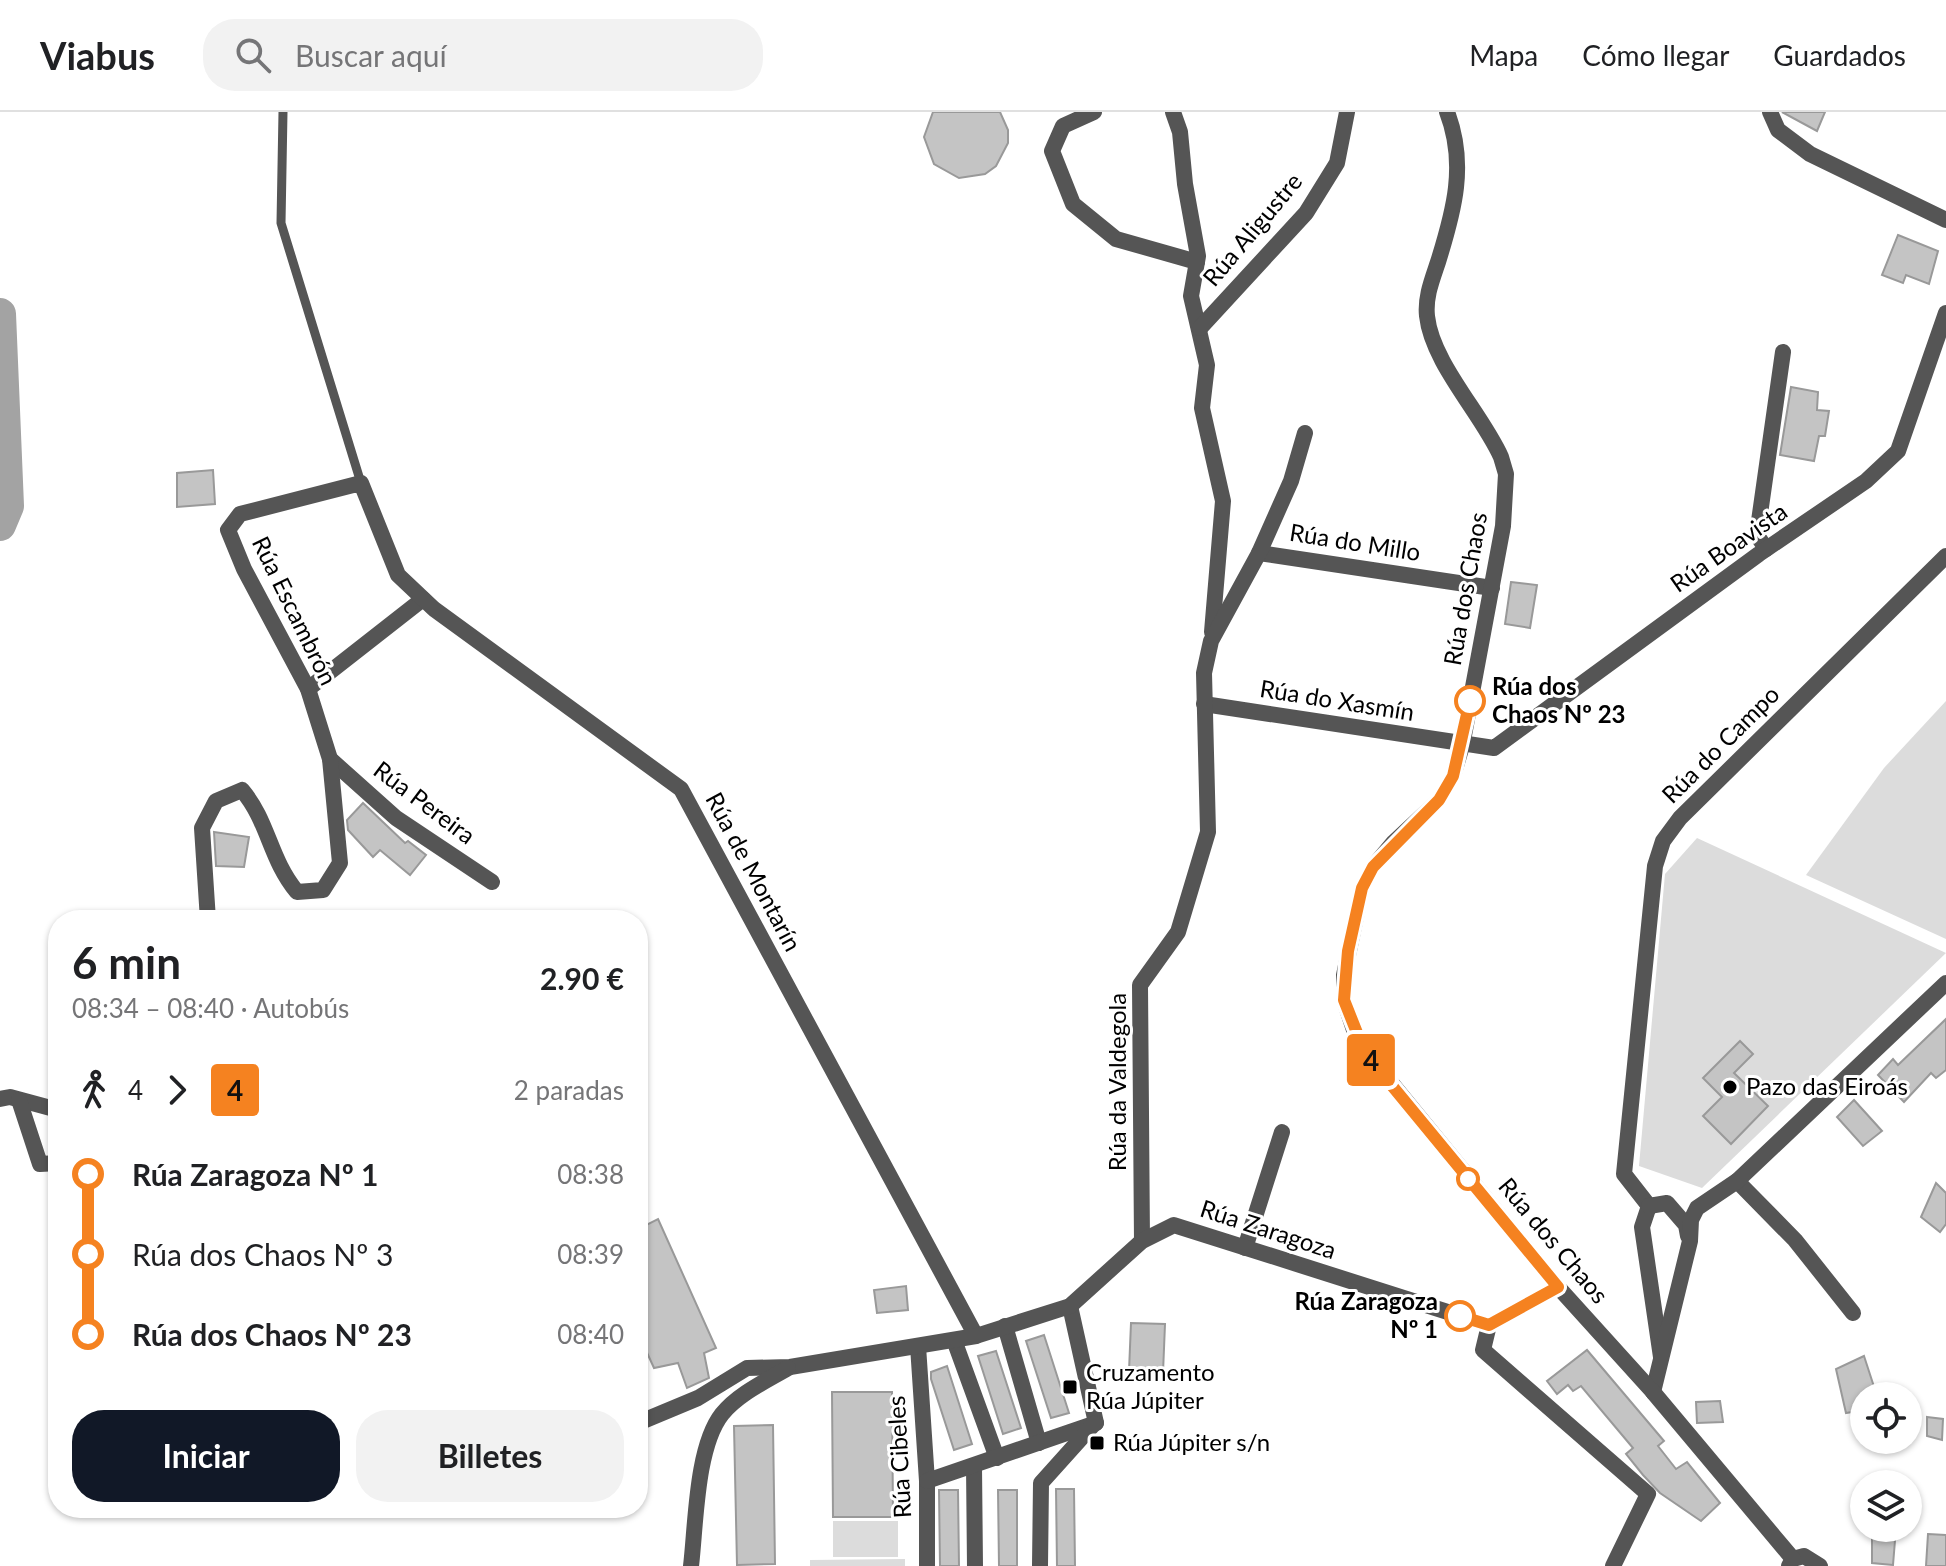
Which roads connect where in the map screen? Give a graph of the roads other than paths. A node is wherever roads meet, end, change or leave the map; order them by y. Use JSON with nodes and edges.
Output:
{"nodes":[{"id":1,"x":283,"y":112,"type":"edge"},
{"id":2,"x":1094,"y":112,"type":"edge"},
{"id":3,"x":1173,"y":112,"type":"edge"},
{"id":4,"x":1347,"y":112,"type":"edge"},
{"id":5,"x":1447,"y":112,"type":"edge"},
{"id":6,"x":1770,"y":112,"type":"edge"},
{"id":7,"x":1946,"y":220,"type":"edge"},
{"id":8,"x":1197,"y":262,"type":"junction"},
{"id":9,"x":1946,"y":313,"type":"edge"},
{"id":10,"x":1200,"y":328,"type":"junction"},
{"id":11,"x":1783,"y":352,"type":"dead end"},
{"id":12,"x":1305,"y":433,"type":"dead end"},
{"id":13,"x":361,"y":483,"type":"junction"},
{"id":14,"x":1766,"y":549,"type":"junction"},
{"id":15,"x":1259,"y":553,"type":"junction"},
{"id":16,"x":1946,"y":556,"type":"edge"},
{"id":17,"x":1492,"y":588,"type":"junction"},
{"id":18,"x":423,"y":599,"type":"junction"},
{"id":19,"x":1211,"y":641,"type":"junction"},
{"id":20,"x":308,"y":689,"type":"junction"},
{"id":21,"x":1204,"y":704,"type":"junction"},
{"id":22,"x":1462,"y":746,"type":"junction"},
{"id":23,"x":330,"y":759,"type":"junction"},
{"id":24,"x":492,"y":882,"type":"dead end"},
{"id":25,"x":207,"y":910,"type":"edge"},
{"id":26,"x":1946,"y":983,"type":"edge"},
{"id":27,"x":0,"y":1099,"type":"edge"},
{"id":28,"x":19,"y":1100,"type":"junction"},
{"id":29,"x":48,"y":1107,"type":"edge"},
{"id":30,"x":1282,"y":1132,"type":"dead end"},
{"id":31,"x":48,"y":1164,"type":"edge"},
{"id":32,"x":1737,"y":1181,"type":"junction"},
{"id":33,"x":1708,"y":1200,"type":"junction"},
{"id":34,"x":1667,"y":1203,"type":"junction"},
{"id":35,"x":1649,"y":1206,"type":"junction"},
{"id":36,"x":1142,"y":1241,"type":"junction"},
{"id":37,"x":1690,"y":1241,"type":"junction"},
{"id":38,"x":1245,"y":1248,"type":"junction"},
{"id":39,"x":1558,"y":1287,"type":"junction"},
{"id":40,"x":1070,"y":1306,"type":"junction"},
{"id":41,"x":1853,"y":1313,"type":"dead end"},
{"id":42,"x":1489,"y":1325,"type":"junction"},
{"id":43,"x":1005,"y":1326,"type":"junction"},
{"id":44,"x":976,"y":1336,"type":"junction"},
{"id":45,"x":954,"y":1340,"type":"junction"},
{"id":46,"x":918,"y":1346,"type":"junction"},
{"id":47,"x":1662,"y":1363,"type":"junction"},
{"id":48,"x":790,"y":1367,"type":"junction"},
{"id":49,"x":1653,"y":1392,"type":"junction"},
{"id":50,"x":648,"y":1419,"type":"edge"},
{"id":51,"x":1096,"y":1423,"type":"junction"},
{"id":52,"x":1039,"y":1443,"type":"junction"},
{"id":53,"x":997,"y":1458,"type":"junction"},
{"id":54,"x":974,"y":1466,"type":"junction"},
{"id":55,"x":927,"y":1481,"type":"junction"},
{"id":56,"x":1791,"y":1562,"type":"edge"},
{"id":57,"x":691,"y":1566,"type":"edge"},
{"id":58,"x":927,"y":1566,"type":"edge"},
{"id":59,"x":975,"y":1566,"type":"edge"},
{"id":60,"x":1040,"y":1566,"type":"edge"},
{"id":61,"x":1613,"y":1566,"type":"edge"},
{"id":62,"x":1820,"y":1566,"type":"edge"}],
"edges":[{"from":1,"to":13,"type":"lane"},
{"from":2,"to":8,"type":"street"},
{"from":3,"to":8,"type":"street"},
{"from":4,"to":10,"type":"street","name":"Rúa Aligustre"},
{"from":5,"to":17,"type":"street","name":"Rúa dos Chaos"},
{"from":6,"to":7,"type":"street"},
{"from":8,"to":10,"type":"street"},
{"from":9,"to":14,"type":"street","name":"Rúa Boavista"},
{"from":10,"to":19,"type":"street"},
{"from":11,"to":14,"type":"street"},
{"from":12,"to":15,"type":"street","name":"Rúa da Valdegola"},
{"from":13,"to":18,"type":"street","name":"Rúa de Montarín"},
{"from":13,"to":20,"type":"street","name":"Rúa Escambrón"},
{"from":14,"to":22,"type":"street","name":"Rúa Boavista"},
{"from":15,"to":17,"type":"street","name":"Rúa do Millo"},
{"from":15,"to":19,"type":"street","name":"Rúa da Valdegola"},
{"from":16,"to":35,"type":"street","name":"Rúa do Campo"},
{"from":17,"to":22,"type":"street","name":"Rúa dos Chaos"},
{"from":18,"to":20,"type":"street"},
{"from":18,"to":44,"type":"street","name":"Rúa de Montarín"},
{"from":19,"to":21,"type":"street","name":"Rúa da Valdegola"},
{"from":20,"to":23,"type":"street","name":"Rúa Escambrón"},
{"from":21,"to":22,"type":"street","name":"Rúa do Xasmín"},
{"from":21,"to":36,"type":"street","name":"Rúa da Valdegola"},
{"from":22,"to":39,"type":"street","name":"Rúa dos Chaos"},
{"from":23,"to":24,"type":"street","name":"Rúa Pereira"},
{"from":23,"to":25,"type":"street","name":"Rúa Escambrón"},
{"from":26,"to":32,"type":"street"},
{"from":27,"to":28,"type":"street"},
{"from":28,"to":29,"type":"street"},
{"from":28,"to":31,"type":"street"},
{"from":30,"to":38,"type":"street"},
{"from":32,"to":33,"type":"street"},
{"from":32,"to":41,"type":"street"},
{"from":33,"to":34,"type":"street"},
{"from":33,"to":37,"type":"street"},
{"from":34,"to":35,"type":"street"},
{"from":34,"to":37,"type":"street"},
{"from":35,"to":47,"type":"street"},
{"from":36,"to":38,"type":"street","name":"Rúa Zaragoza"},
{"from":36,"to":40,"type":"street","name":"Rúa Zaragoza"},
{"from":37,"to":47,"type":"street"},
{"from":38,"to":42,"type":"street","name":"Rúa Zaragoza"},
{"from":39,"to":42,"type":"street"},
{"from":39,"to":49,"type":"street","name":"Rúa dos Chaos"},
{"from":40,"to":43,"type":"street","name":"Rúa Zaragoza"},
{"from":40,"to":51,"type":"street"},
{"from":42,"to":61,"type":"street"},
{"from":43,"to":44,"type":"street","name":"Rúa Zaragoza"},
{"from":43,"to":52,"type":"street"},
{"from":44,"to":45,"type":"street","name":"Rúa Zaragoza"},
{"from":45,"to":46,"type":"street","name":"Rúa Zaragoza"},
{"from":45,"to":53,"type":"street"},
{"from":46,"to":48,"type":"street","name":"Rúa Zaragoza"},
{"from":46,"to":55,"type":"street","name":"Rúa Cibeles"},
{"from":47,"to":49,"type":"street"},
{"from":48,"to":50,"type":"street"},
{"from":48,"to":57,"type":"street"},
{"from":49,"to":56,"type":"street","name":"Rúa dos Chaos"},
{"from":51,"to":52,"type":"street"},
{"from":51,"to":60,"type":"street"},
{"from":52,"to":53,"type":"street"},
{"from":53,"to":54,"type":"street"},
{"from":54,"to":55,"type":"street"},
{"from":54,"to":59,"type":"street"},
{"from":55,"to":58,"type":"street","name":"Rúa Cibeles"},
{"from":56,"to":62,"type":"street"}]}
